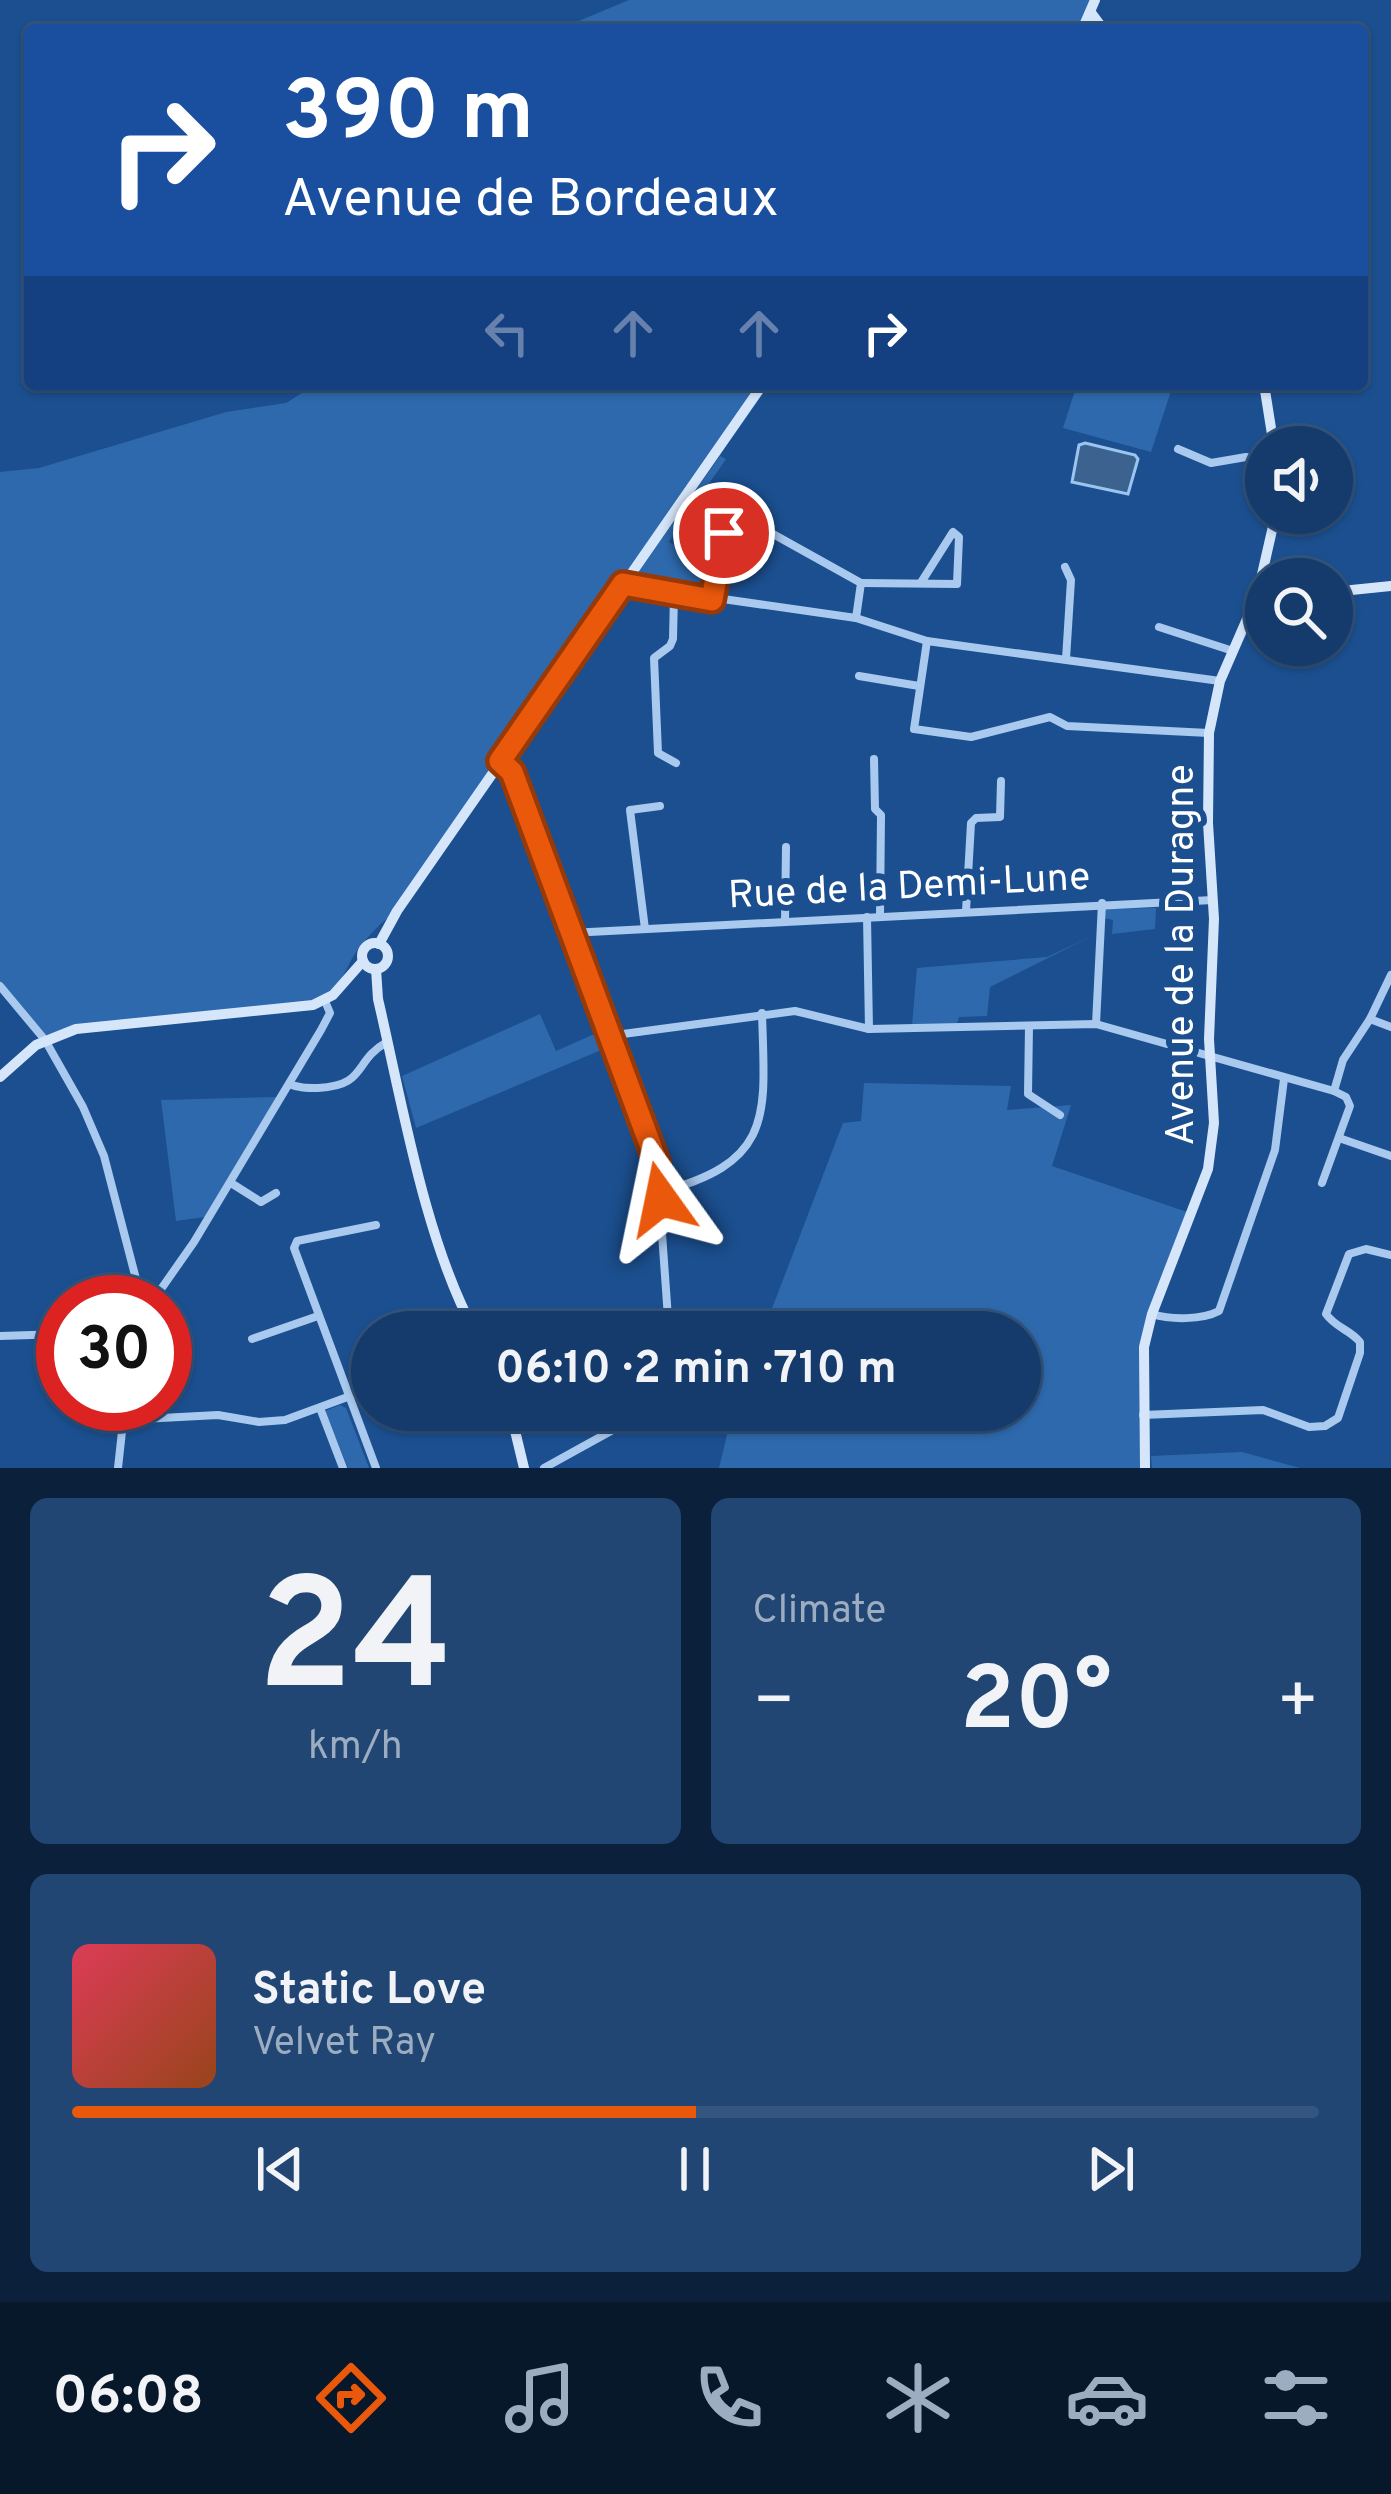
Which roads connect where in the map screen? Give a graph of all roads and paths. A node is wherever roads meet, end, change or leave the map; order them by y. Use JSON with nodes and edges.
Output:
{"nodes":[{"id":1,"x":1095,"y":0,"type":"edge"},
{"id":2,"x":1092,"y":14,"type":"junction"},
{"id":3,"x":1086,"y":24,"type":"edge"},
{"id":4,"x":1100,"y":24,"type":"edge"},
{"id":5,"x":762,"y":390,"type":"edge"},
{"id":6,"x":763,"y":390,"type":"edge"},
{"id":7,"x":1265,"y":390,"type":"edge"},
{"id":8,"x":746,"y":408,"type":"junction"},
{"id":9,"x":1271,"y":426,"type":"edge"},
{"id":10,"x":1178,"y":449,"type":"dead end"},
{"id":11,"x":1245,"y":458,"type":"edge"},
{"id":12,"x":1065,"y":567,"type":"dead end"},
{"id":13,"x":922,"y":581,"type":"junction"},
{"id":14,"x":861,"y":583,"type":"junction"},
{"id":15,"x":623,"y":584,"type":"junction"},
{"id":16,"x":1391,"y":586,"type":"edge"},
{"id":17,"x":1353,"y":590,"type":"edge"},
{"id":18,"x":674,"y":594,"type":"junction"},
{"id":19,"x":712,"y":600,"type":"junction"},
{"id":20,"x":856,"y":618,"type":"junction"},
{"id":21,"x":1159,"y":627,"type":"dead end"},
{"id":22,"x":1245,"y":629,"type":"edge"},
{"id":23,"x":927,"y":641,"type":"junction"},
{"id":24,"x":1233,"y":651,"type":"junction"},
{"id":25,"x":1066,"y":659,"type":"junction"},
{"id":26,"x":859,"y":676,"type":"dead end"},
{"id":27,"x":1220,"y":681,"type":"junction"},
{"id":28,"x":919,"y":686,"type":"junction"},
{"id":29,"x":1208,"y":733,"type":"junction"},
{"id":30,"x":874,"y":760,"type":"dead end"},
{"id":31,"x":500,"y":761,"type":"junction"},
{"id":32,"x":676,"y":763,"type":"dead end"},
{"id":33,"x":1001,"y":781,"type":"dead end"},
{"id":34,"x":660,"y":806,"type":"dead end"},
{"id":35,"x":786,"y":848,"type":"dead end"},
{"id":36,"x":1213,"y":900,"type":"junction"},
{"id":37,"x":1102,"y":903,"type":"junction"},
{"id":38,"x":966,"y":911,"type":"junction"},
{"id":39,"x":867,"y":916,"type":"junction"},
{"id":40,"x":880,"y":916,"type":"junction"},
{"id":41,"x":785,"y":921,"type":"junction"},
{"id":42,"x":645,"y":929,"type":"junction"},
{"id":43,"x":570,"y":933,"type":"junction"},
{"id":44,"x":379,"y":944,"type":"junction"},
{"id":45,"x":363,"y":961,"type":"junction"},
{"id":46,"x":376,"y":969,"type":"junction"},
{"id":47,"x":1391,"y":975,"type":"edge"},
{"id":48,"x":0,"y":986,"type":"edge"},
{"id":49,"x":325,"y":1001,"type":"junction"},
{"id":50,"x":762,"y":1013,"type":"junction"},
{"id":51,"x":1370,"y":1019,"type":"junction"},
{"id":52,"x":1096,"y":1024,"type":"junction"},
{"id":53,"x":1029,"y":1026,"type":"junction"},
{"id":54,"x":1391,"y":1027,"type":"edge"},
{"id":55,"x":869,"y":1029,"type":"junction"},
{"id":56,"x":608,"y":1036,"type":"junction"},
{"id":57,"x":45,"y":1040,"type":"junction"},
{"id":58,"x":388,"y":1042,"type":"junction"},
{"id":59,"x":1210,"y":1056,"type":"junction"},
{"id":60,"x":0,"y":1077,"type":"edge"},
{"id":61,"x":1284,"y":1079,"type":"junction"},
{"id":62,"x":287,"y":1089,"type":"junction"},
{"id":63,"x":1334,"y":1091,"type":"junction"},
{"id":64,"x":1060,"y":1115,"type":"dead end"},
{"id":65,"x":1339,"y":1138,"type":"junction"},
{"id":66,"x":1391,"y":1156,"type":"edge"},
{"id":67,"x":231,"y":1183,"type":"junction"},
{"id":68,"x":1322,"y":1184,"type":"dead end"},
{"id":69,"x":660,"y":1192,"type":"junction"},
{"id":70,"x":276,"y":1193,"type":"dead end"},
{"id":71,"x":376,"y":1226,"type":"dead end"},
{"id":72,"x":1391,"y":1256,"type":"edge"},
{"id":73,"x":135,"y":1275,"type":"edge"},
{"id":74,"x":170,"y":1275,"type":"edge"},
{"id":75,"x":466,"y":1311,"type":"edge"},
{"id":76,"x":668,"y":1311,"type":"edge"},
{"id":77,"x":1152,"y":1314,"type":"junction"},
{"id":78,"x":318,"y":1316,"type":"junction"},
{"id":79,"x":36,"y":1335,"type":"edge"},
{"id":80,"x":0,"y":1336,"type":"edge"},
{"id":81,"x":252,"y":1339,"type":"dead end"},
{"id":82,"x":350,"y":1396,"type":"junction"},
{"id":83,"x":320,"y":1408,"type":"junction"},
{"id":84,"x":1142,"y":1415,"type":"junction"},
{"id":85,"x":192,"y":1416,"type":"edge"},
{"id":86,"x":122,"y":1431,"type":"edge"},
{"id":87,"x":515,"y":1431,"type":"edge"},
{"id":88,"x":612,"y":1431,"type":"edge"},
{"id":89,"x":118,"y":1468,"type":"edge"},
{"id":90,"x":344,"y":1468,"type":"edge"},
{"id":91,"x":376,"y":1468,"type":"edge"},
{"id":92,"x":524,"y":1468,"type":"edge"},
{"id":93,"x":544,"y":1468,"type":"edge"},
{"id":94,"x":1145,"y":1468,"type":"edge"}],
"edges":[{"from":1,"to":2,"type":"street"},
{"from":2,"to":3,"type":"street"},
{"from":2,"to":4,"type":"street"},
{"from":5,"to":8,"type":"street"},
{"from":6,"to":8,"type":"street"},
{"from":7,"to":9,"type":"street"},
{"from":8,"to":15,"type":"street"},
{"from":10,"to":11,"type":"street"},
{"from":12,"to":25,"type":"street"},
{"from":13,"to":13,"type":"street"},
{"from":13,"to":14,"type":"street"},
{"from":14,"to":19,"type":"street"},
{"from":14,"to":20,"type":"street"},
{"from":15,"to":18,"type":"street"},
{"from":15,"to":31,"type":"street"},
{"from":16,"to":17,"type":"street"},
{"from":18,"to":19,"type":"street"},
{"from":18,"to":32,"type":"street"},
{"from":19,"to":20,"type":"street"},
{"from":20,"to":23,"type":"street"},
{"from":21,"to":24,"type":"street"},
{"from":22,"to":24,"type":"street","name":"Avenue de la Duragne"},
{"from":23,"to":25,"type":"street"},
{"from":23,"to":28,"type":"street"},
{"from":24,"to":27,"type":"street","name":"Avenue de la Duragne"},
{"from":25,"to":27,"type":"street"},
{"from":26,"to":28,"type":"street"},
{"from":27,"to":29,"type":"street","name":"Avenue de la Duragne"},
{"from":28,"to":29,"type":"street"},
{"from":29,"to":36,"type":"street","name":"Avenue de la Duragne"},
{"from":30,"to":40,"type":"street"},
{"from":31,"to":43,"type":"street"},
{"from":31,"to":44,"type":"street"},
{"from":33,"to":38,"type":"street"},
{"from":34,"to":42,"type":"street"},
{"from":35,"to":41,"type":"street"},
{"from":36,"to":37,"type":"street","name":"Rue de la Demi-Lune"},
{"from":36,"to":59,"type":"street","name":"Avenue de la Duragne"},
{"from":37,"to":38,"type":"street","name":"Rue de la Demi-Lune"},
{"from":37,"to":52,"type":"street"},
{"from":38,"to":40,"type":"street","name":"Rue de la Demi-Lune"},
{"from":39,"to":40,"type":"street","name":"Rue de la Demi-Lune"},
{"from":39,"to":41,"type":"street","name":"Rue de la Demi-Lune"},
{"from":39,"to":55,"type":"street"},
{"from":41,"to":42,"type":"street","name":"Rue de la Demi-Lune"},
{"from":42,"to":43,"type":"street","name":"Rue de la Demi-Lune"},
{"from":43,"to":56,"type":"street"},
{"from":44,"to":45,"type":"street"},
{"from":44,"to":46,"type":"street"},
{"from":45,"to":46,"type":"street"},
{"from":45,"to":49,"type":"street"},
{"from":46,"to":58,"type":"street"},
{"from":47,"to":51,"type":"street"},
{"from":48,"to":57,"type":"street"},
{"from":49,"to":57,"type":"street"},
{"from":49,"to":62,"type":"street"},
{"from":50,"to":55,"type":"street"},
{"from":50,"to":56,"type":"street"},
{"from":50,"to":69,"type":"street"},
{"from":51,"to":54,"type":"street"},
{"from":51,"to":63,"type":"street"},
{"from":52,"to":53,"type":"street"},
{"from":52,"to":59,"type":"street"},
{"from":53,"to":55,"type":"street"},
{"from":53,"to":64,"type":"street"},
{"from":56,"to":69,"type":"street"},
{"from":57,"to":60,"type":"street"},
{"from":57,"to":73,"type":"street"},
{"from":58,"to":62,"type":"street"},
{"from":58,"to":75,"type":"street"},
{"from":59,"to":61,"type":"street"},
{"from":59,"to":77,"type":"street","name":"Avenue de la Duragne"},
{"from":61,"to":63,"type":"street"},
{"from":61,"to":77,"type":"street"},
{"from":62,"to":67,"type":"street"},
{"from":63,"to":65,"type":"street"},
{"from":65,"to":66,"type":"street"},
{"from":65,"to":68,"type":"street"},
{"from":67,"to":70,"type":"street"},
{"from":67,"to":74,"type":"street"},
{"from":69,"to":76,"type":"street"},
{"from":71,"to":78,"type":"street"},
{"from":72,"to":84,"type":"street"},
{"from":77,"to":84,"type":"street","name":"Avenue de la Duragne"},
{"from":78,"to":81,"type":"street"},
{"from":78,"to":82,"type":"street"},
{"from":79,"to":80,"type":"street"},
{"from":82,"to":83,"type":"street"},
{"from":82,"to":91,"type":"street"},
{"from":83,"to":85,"type":"street"},
{"from":83,"to":90,"type":"street"},
{"from":84,"to":94,"type":"street","name":"Avenue de la Duragne"},
{"from":86,"to":89,"type":"street"},
{"from":87,"to":92,"type":"street"},
{"from":88,"to":93,"type":"street"}]}
